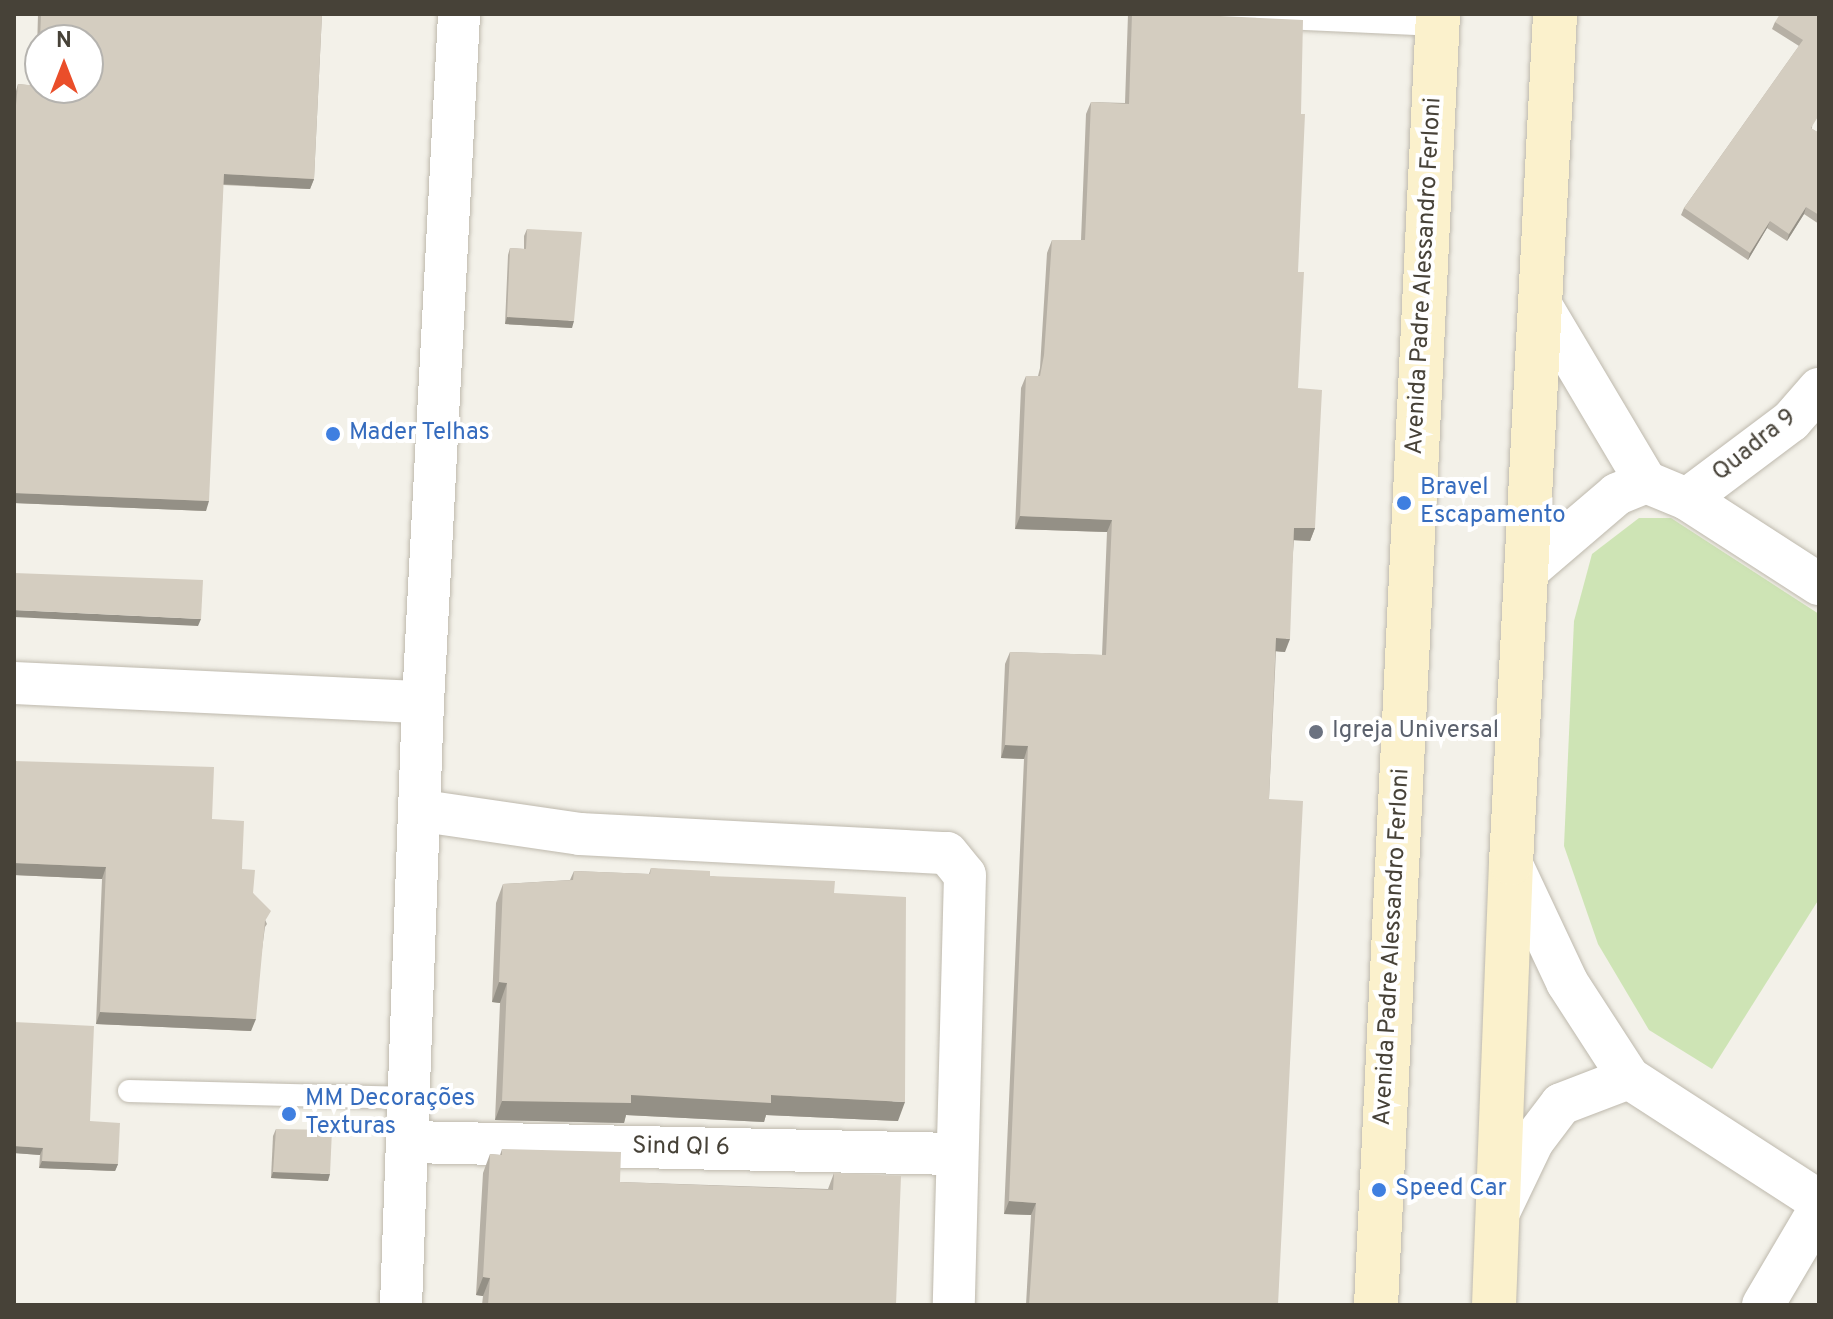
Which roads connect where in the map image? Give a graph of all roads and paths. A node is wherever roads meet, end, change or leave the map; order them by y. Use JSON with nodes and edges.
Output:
{"nodes":[{"id":1,"x":459,"y":14,"type":"edge"},
{"id":2,"x":1195,"y":14,"type":"edge"},
{"id":3,"x":1555,"y":14,"type":"edge"},
{"id":4,"x":1438,"y":20,"type":"edge"},
{"id":5,"x":1541,"y":305,"type":"junction"},
{"id":6,"x":1819,"y":389,"type":"edge"},
{"id":7,"x":1646,"y":482,"type":"junction"},
{"id":8,"x":1687,"y":499,"type":"junction"},
{"id":9,"x":1527,"y":571,"type":"junction"},
{"id":10,"x":1819,"y":584,"type":"edge"},
{"id":11,"x":14,"y":683,"type":"edge"},
{"id":12,"x":423,"y":702,"type":"junction"},
{"id":13,"x":423,"y":811,"type":"junction"},
{"id":14,"x":1511,"y":863,"type":"junction"},
{"id":15,"x":1629,"y":1078,"type":"junction"},
{"id":16,"x":129,"y":1091,"type":"dead end"},
{"id":17,"x":411,"y":1098,"type":"junction"},
{"id":18,"x":409,"y":1142,"type":"junction"},
{"id":19,"x":954,"y":1154,"type":"junction"},
{"id":20,"x":1819,"y":1201,"type":"edge"},
{"id":21,"x":1819,"y":1210,"type":"edge"},
{"id":22,"x":1499,"y":1212,"type":"junction"},
{"id":23,"x":401,"y":1305,"type":"edge"},
{"id":24,"x":954,"y":1305,"type":"edge"},
{"id":25,"x":1376,"y":1305,"type":"edge"},
{"id":26,"x":1494,"y":1305,"type":"edge"},
{"id":27,"x":1763,"y":1305,"type":"edge"}],
"edges":[{"from":1,"to":12,"type":"street"},
{"from":2,"to":4,"type":"lane"},
{"from":3,"to":5,"type":"main road"},
{"from":4,"to":25,"type":"main road","name":"Avenida Padre Alessandro Ferloni"},
{"from":5,"to":7,"type":"street"},
{"from":5,"to":9,"type":"main road"},
{"from":6,"to":8,"type":"street","name":"Quadra 9"},
{"from":7,"to":8,"type":"street"},
{"from":7,"to":9,"type":"street"},
{"from":8,"to":10,"type":"street"},
{"from":9,"to":14,"type":"main road"},
{"from":11,"to":12,"type":"street"},
{"from":12,"to":13,"type":"street"},
{"from":13,"to":17,"type":"street"},
{"from":13,"to":19,"type":"street"},
{"from":14,"to":15,"type":"street"},
{"from":14,"to":22,"type":"main road"},
{"from":15,"to":20,"type":"street"},
{"from":15,"to":22,"type":"street"},
{"from":16,"to":17,"type":"lane"},
{"from":17,"to":18,"type":"street"},
{"from":18,"to":19,"type":"street","name":"Sind QI 6"},
{"from":18,"to":23,"type":"street"},
{"from":19,"to":24,"type":"street"},
{"from":21,"to":27,"type":"street"},
{"from":22,"to":26,"type":"main road"}]}
